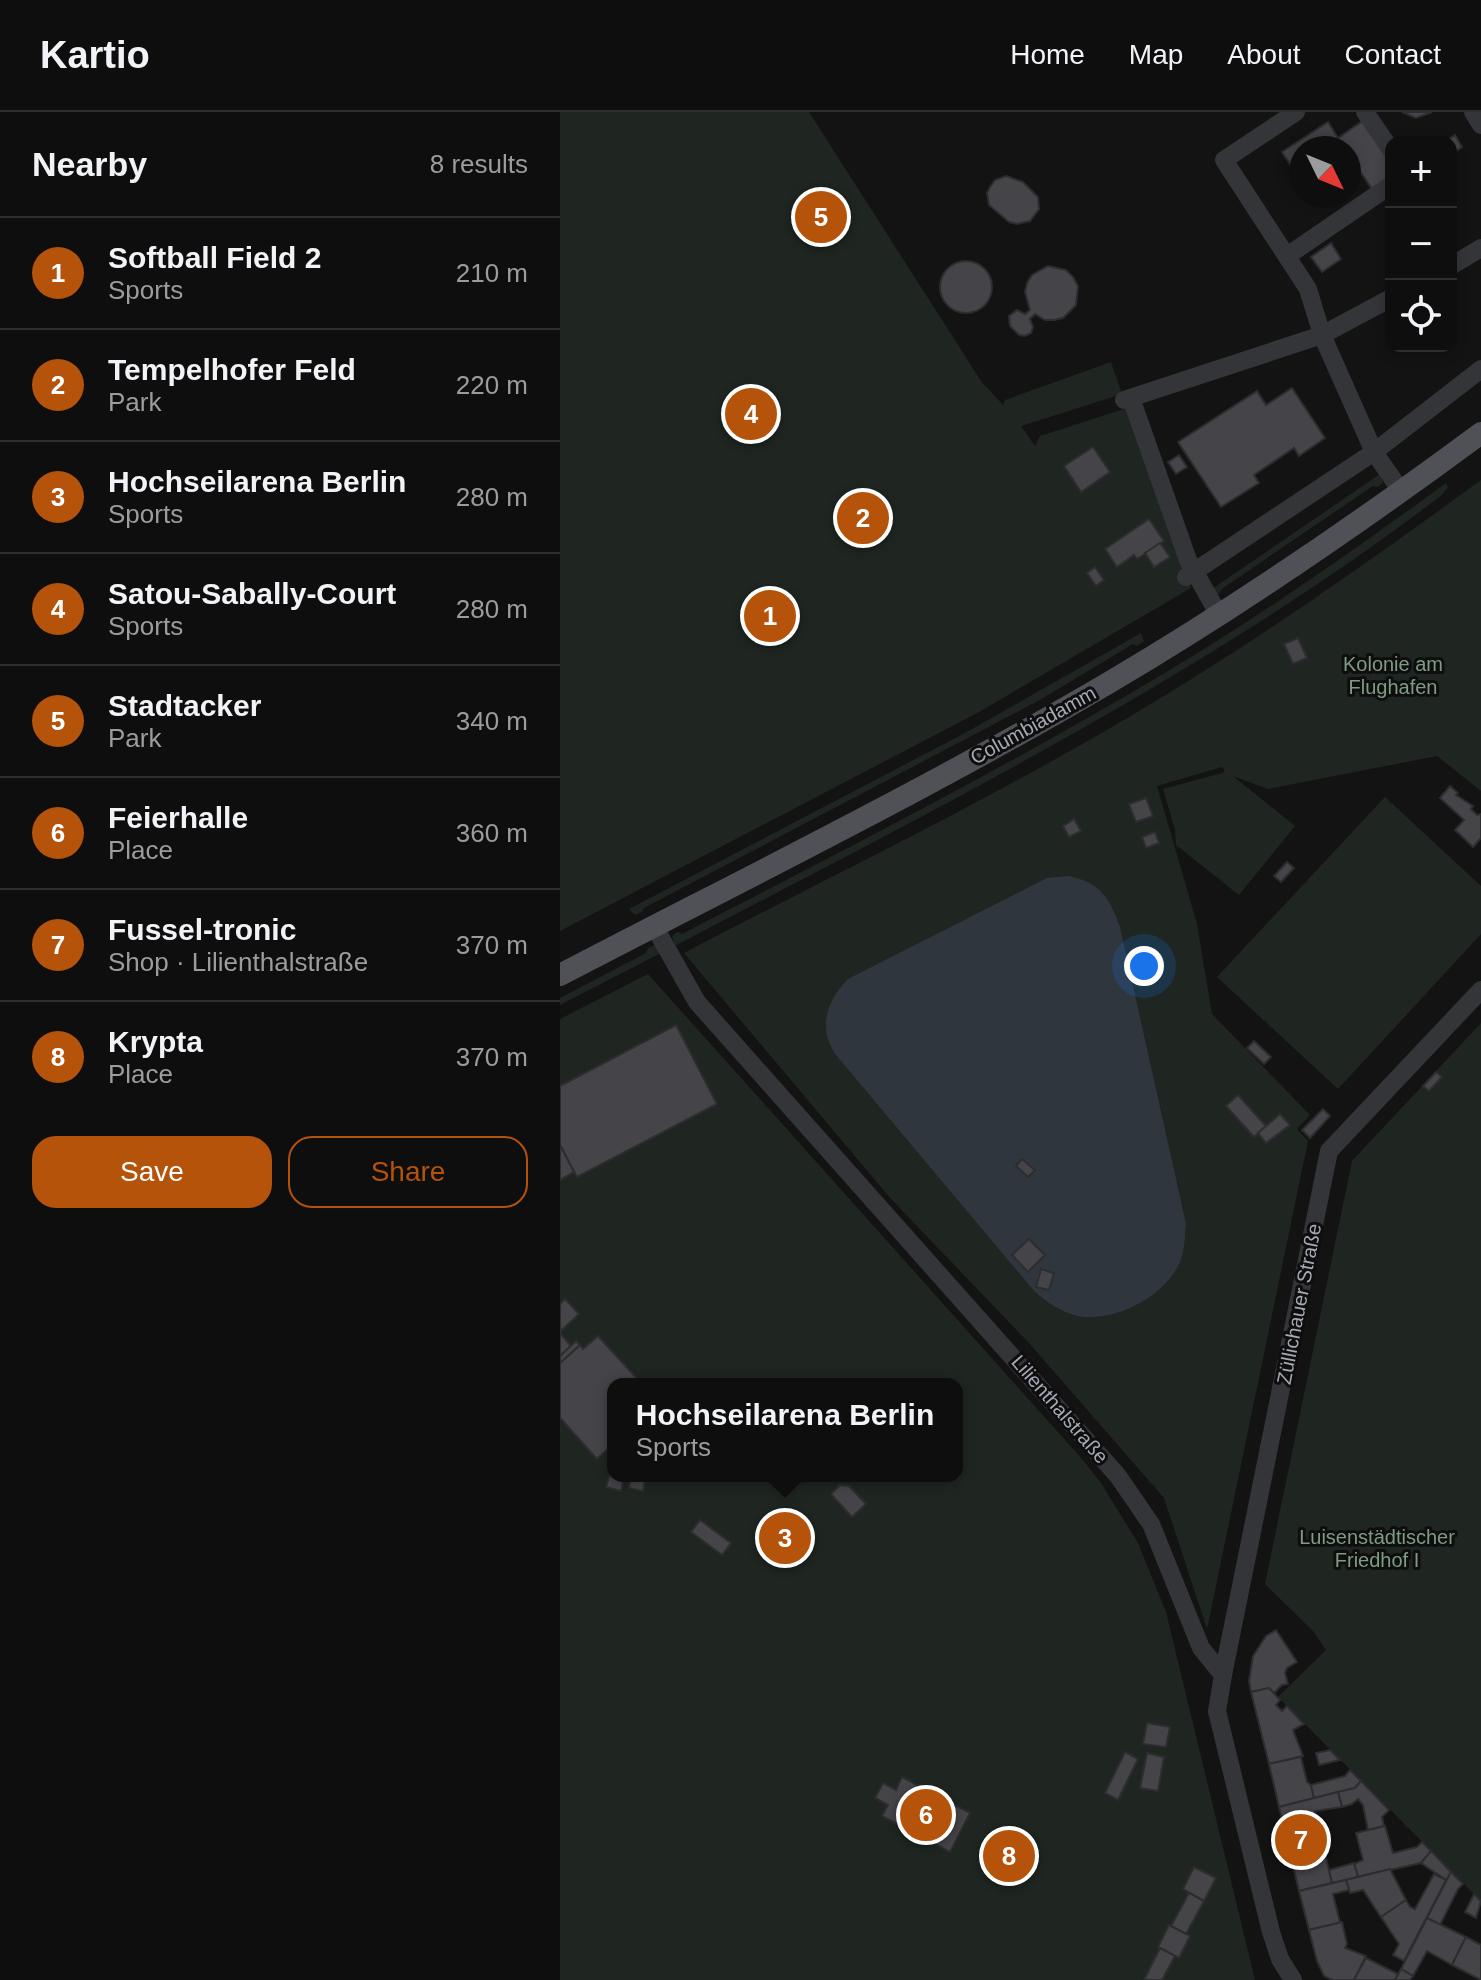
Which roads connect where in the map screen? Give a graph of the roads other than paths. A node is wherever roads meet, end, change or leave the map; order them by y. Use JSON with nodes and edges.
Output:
{"nodes":[{"id":1,"x":1296,"y":112,"type":"edge"},
{"id":2,"x":1365,"y":112,"type":"edge"},
{"id":3,"x":1473,"y":112,"type":"edge"},
{"id":4,"x":1481,"y":125,"type":"edge"},
{"id":5,"x":1385,"y":141,"type":"edge"},
{"id":6,"x":1385,"y":188,"type":"edge"},
{"id":7,"x":1361,"y":198,"type":"edge"},
{"id":8,"x":1342,"y":208,"type":"edge"},
{"id":9,"x":1481,"y":248,"type":"edge"},
{"id":10,"x":1287,"y":256,"type":"junction"},
{"id":11,"x":1457,"y":262,"type":"edge"},
{"id":12,"x":1385,"y":301,"type":"edge"},
{"id":13,"x":1322,"y":335,"type":"junction"},
{"id":14,"x":1481,"y":369,"type":"edge"},
{"id":15,"x":1481,"y":433,"type":"edge"},
{"id":16,"x":1374,"y":452,"type":"junction"},
{"id":17,"x":1401,"y":491,"type":"junction"},
{"id":18,"x":1190,"y":575,"type":"junction"},
{"id":19,"x":1219,"y":615,"type":"junction"},
{"id":20,"x":654,"y":926,"type":"junction"},
{"id":21,"x":560,"y":975,"type":"edge"},
{"id":22,"x":1481,"y":990,"type":"edge"},
{"id":23,"x":1223,"y":1675,"type":"junction"},
{"id":24,"x":1293,"y":1980,"type":"edge"}],
"edges":[{"from":1,"to":10,"type":"street"},
{"from":2,"to":5,"type":"street"},
{"from":3,"to":4,"type":"street"},
{"from":6,"to":7,"type":"street"},
{"from":8,"to":10,"type":"street"},
{"from":9,"to":11,"type":"street"},
{"from":10,"to":13,"type":"street"},
{"from":12,"to":13,"type":"street"},
{"from":13,"to":16,"type":"street"},
{"from":13,"to":18,"type":"street"},
{"from":14,"to":16,"type":"street"},
{"from":15,"to":17,"type":"main road","name":"Columbiadamm"},
{"from":16,"to":17,"type":"street"},
{"from":16,"to":18,"type":"street"},
{"from":17,"to":19,"type":"main road","name":"Columbiadamm"},
{"from":18,"to":19,"type":"street"},
{"from":19,"to":20,"type":"main road","name":"Columbiadamm"},
{"from":20,"to":21,"type":"main road","name":"Columbiadamm"},
{"from":20,"to":23,"type":"street","name":"Lilienthalstraße"},
{"from":22,"to":23,"type":"street","name":"Züllichauer Straße"},
{"from":23,"to":24,"type":"street"}]}
